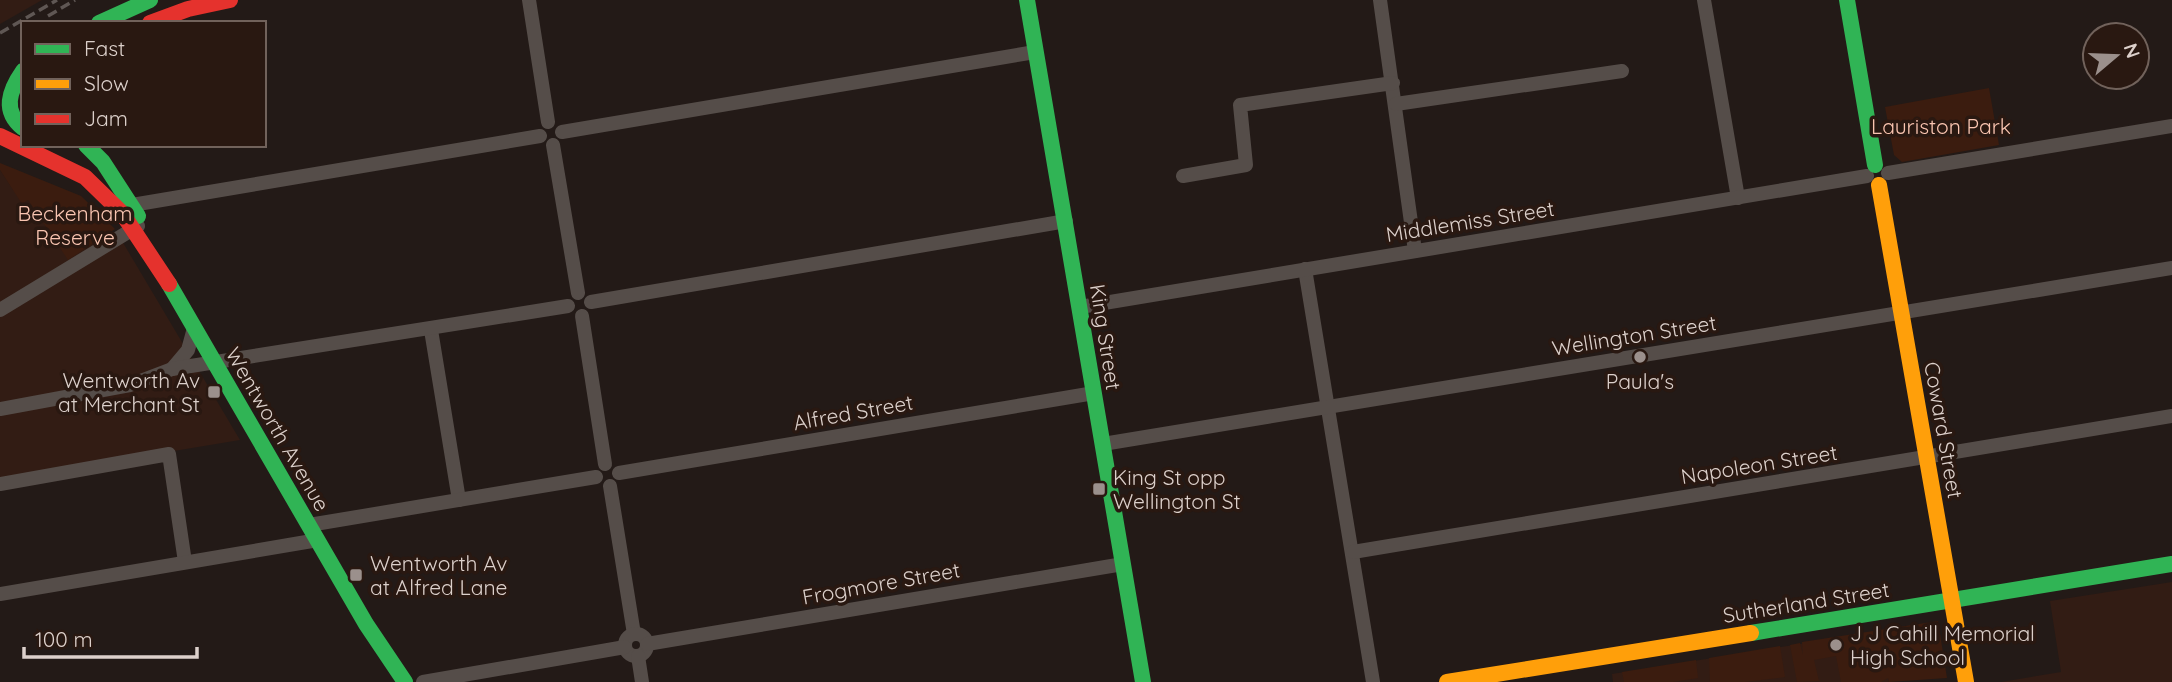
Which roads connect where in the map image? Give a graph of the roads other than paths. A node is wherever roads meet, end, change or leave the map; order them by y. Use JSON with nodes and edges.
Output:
{"nodes":[{"id":1,"x":150,"y":0,"type":"edge"},
{"id":2,"x":230,"y":0,"type":"edge"},
{"id":3,"x":529,"y":0,"type":"edge"},
{"id":4,"x":1027,"y":0,"type":"edge"},
{"id":5,"x":1380,"y":0,"type":"edge"},
{"id":6,"x":1704,"y":0,"type":"edge"},
{"id":7,"x":1847,"y":0,"type":"edge"},
{"id":8,"x":103,"y":21,"type":"edge"},
{"id":9,"x":155,"y":21,"type":"edge"},
{"id":10,"x":1035,"y":52,"type":"junction"},
{"id":11,"x":21,"y":70,"type":"edge"},
{"id":12,"x":1622,"y":71,"type":"dead end"},
{"id":13,"x":0,"y":73,"type":"edge"},
{"id":14,"x":21,"y":75,"type":"edge"},
{"id":15,"x":1393,"y":83,"type":"junction"},
{"id":16,"x":21,"y":91,"type":"edge"},
{"id":17,"x":9,"y":104,"type":"edge"},
{"id":18,"x":1396,"y":104,"type":"junction"},
{"id":19,"x":548,"y":122,"type":"junction"},
{"id":20,"x":21,"y":125,"type":"edge"},
{"id":21,"x":2172,"y":126,"type":"edge"},
{"id":22,"x":562,"y":132,"type":"junction"},
{"id":23,"x":0,"y":136,"type":"edge"},
{"id":24,"x":540,"y":136,"type":"junction"},
{"id":25,"x":553,"y":145,"type":"junction"},
{"id":26,"x":21,"y":146,"type":"edge"},
{"id":27,"x":23,"y":147,"type":"edge"},
{"id":28,"x":61,"y":147,"type":"edge"},
{"id":29,"x":88,"y":147,"type":"edge"},
{"id":30,"x":1877,"y":175,"type":"junction"},
{"id":31,"x":1183,"y":176,"type":"dead end"},
{"id":32,"x":85,"y":177,"type":"junction"},
{"id":33,"x":1738,"y":198,"type":"junction"},
{"id":34,"x":132,"y":205,"type":"junction"},
{"id":35,"x":1066,"y":221,"type":"junction"},
{"id":36,"x":137,"y":226,"type":"junction"},
{"id":37,"x":1415,"y":251,"type":"junction"},
{"id":38,"x":2172,"y":268,"type":"edge"},
{"id":39,"x":1305,"y":269,"type":"junction"},
{"id":40,"x":578,"y":293,"type":"junction"},
{"id":41,"x":591,"y":302,"type":"junction"},
{"id":42,"x":568,"y":306,"type":"junction"},
{"id":43,"x":1080,"y":307,"type":"junction"},
{"id":44,"x":0,"y":310,"type":"edge"},
{"id":45,"x":1903,"y":313,"type":"junction"},
{"id":46,"x":582,"y":316,"type":"junction"},
{"id":47,"x":194,"y":328,"type":"junction"},
{"id":48,"x":431,"y":330,"type":"junction"},
{"id":49,"x":215,"y":363,"type":"junction"},
{"id":50,"x":172,"y":369,"type":"junction"},
{"id":51,"x":1094,"y":394,"type":"junction"},
{"id":52,"x":1328,"y":407,"type":"junction"},
{"id":53,"x":0,"y":409,"type":"edge"},
{"id":54,"x":2172,"y":416,"type":"edge"},
{"id":55,"x":1103,"y":444,"type":"junction"},
{"id":56,"x":1926,"y":457,"type":"junction"},
{"id":57,"x":605,"y":464,"type":"junction"},
{"id":58,"x":619,"y":473,"type":"junction"},
{"id":59,"x":596,"y":477,"type":"junction"},
{"id":60,"x":0,"y":484,"type":"edge"},
{"id":61,"x":610,"y":486,"type":"junction"},
{"id":62,"x":459,"y":500,"type":"junction"},
{"id":63,"x":309,"y":525,"type":"junction"},
{"id":64,"x":318,"y":540,"type":"junction"},
{"id":65,"x":1353,"y":552,"type":"junction"},
{"id":66,"x":185,"y":562,"type":"junction"},
{"id":67,"x":1123,"y":564,"type":"junction"},
{"id":68,"x":2172,"y":564,"type":"edge"},
{"id":69,"x":0,"y":594,"type":"edge"},
{"id":70,"x":1952,"y":600,"type":"junction"},
{"id":71,"x":366,"y":624,"type":"junction"},
{"id":72,"x":635,"y":634,"type":"junction"},
{"id":73,"x":647,"y":644,"type":"junction"},
{"id":74,"x":625,"y":647,"type":"junction"},
{"id":75,"x":638,"y":656,"type":"junction"},
{"id":76,"x":1469,"y":680,"type":"edge"},
{"id":77,"x":390,"y":682,"type":"edge"},
{"id":78,"x":405,"y":682,"type":"edge"},
{"id":79,"x":424,"y":682,"type":"edge"},
{"id":80,"x":642,"y":682,"type":"edge"},
{"id":81,"x":1143,"y":682,"type":"edge"},
{"id":82,"x":1373,"y":682,"type":"edge"},
{"id":83,"x":1447,"y":682,"type":"edge"},
{"id":84,"x":1966,"y":682,"type":"edge"}],
"edges":[{"from":1,"to":8,"type":"main road"},
{"from":2,"to":9,"type":"main road"},
{"from":3,"to":19,"type":"street"},
{"from":4,"to":10,"type":"main road","name":"King Street"},
{"from":5,"to":15,"type":"street"},
{"from":6,"to":33,"type":"street"},
{"from":7,"to":30,"type":"main road","name":"Coward Street"},
{"from":10,"to":22,"type":"street"},
{"from":10,"to":35,"type":"main road","name":"King Street"},
{"from":11,"to":13,"type":"main road"},
{"from":12,"to":18,"type":"street"},
{"from":14,"to":17,"type":"main road"},
{"from":15,"to":18,"type":"street"},
{"from":15,"to":31,"type":"street"},
{"from":16,"to":17,"type":"main road"},
{"from":17,"to":20,"type":"main road"},
{"from":18,"to":37,"type":"street"},
{"from":19,"to":22,"type":"street"},
{"from":19,"to":24,"type":"street"},
{"from":21,"to":30,"type":"street","name":"Middlemiss Street"},
{"from":22,"to":25,"type":"street"},
{"from":23,"to":26,"type":"main road","name":"Wentworth Avenue"},
{"from":24,"to":25,"type":"street"},
{"from":24,"to":34,"type":"street"},
{"from":25,"to":40,"type":"street"},
{"from":27,"to":32,"type":"main road","name":"Wentworth Avenue"},
{"from":28,"to":32,"type":"main road"},
{"from":29,"to":34,"type":"main road","name":"Wentworth Avenue"},
{"from":30,"to":33,"type":"street","name":"Middlemiss Street"},
{"from":30,"to":45,"type":"main road","name":"Coward Street"},
{"from":32,"to":36,"type":"main road","name":"Wentworth Avenue"},
{"from":33,"to":37,"type":"street","name":"Middlemiss Street"},
{"from":34,"to":36,"type":"main road","name":"Wentworth Avenue"},
{"from":35,"to":41,"type":"street"},
{"from":35,"to":43,"type":"main road","name":"King Street"},
{"from":36,"to":44,"type":"street"},
{"from":36,"to":47,"type":"main road","name":"Wentworth Avenue"},
{"from":37,"to":39,"type":"street","name":"Middlemiss Street"},
{"from":38,"to":45,"type":"street","name":"Wellington Street"},
{"from":39,"to":43,"type":"street","name":"Middlemiss Street"},
{"from":39,"to":52,"type":"street"},
{"from":40,"to":41,"type":"street"},
{"from":40,"to":42,"type":"street"},
{"from":41,"to":46,"type":"street"},
{"from":42,"to":46,"type":"street"},
{"from":42,"to":48,"type":"street"},
{"from":43,"to":51,"type":"main road","name":"King Street"},
{"from":45,"to":52,"type":"street","name":"Wellington Street"},
{"from":45,"to":56,"type":"main road","name":"Coward Street"},
{"from":46,"to":57,"type":"street"},
{"from":47,"to":49,"type":"main road","name":"Wentworth Avenue"},
{"from":47,"to":50,"type":"street"},
{"from":48,"to":49,"type":"street"},
{"from":48,"to":62,"type":"street"},
{"from":49,"to":50,"type":"street"},
{"from":49,"to":63,"type":"main road","name":"Wentworth Avenue"},
{"from":50,"to":53,"type":"street"},
{"from":51,"to":55,"type":"main road","name":"King Street"},
{"from":51,"to":58,"type":"street","name":"Alfred Street"},
{"from":52,"to":55,"type":"street","name":"Wellington Street"},
{"from":52,"to":65,"type":"street"},
{"from":54,"to":56,"type":"street","name":"Napoleon Street"},
{"from":55,"to":67,"type":"main road","name":"King Street"},
{"from":56,"to":65,"type":"street","name":"Napoleon Street"},
{"from":56,"to":70,"type":"main road","name":"Coward Street"},
{"from":57,"to":58,"type":"street"},
{"from":57,"to":59,"type":"street"},
{"from":58,"to":61,"type":"street"},
{"from":59,"to":61,"type":"street"},
{"from":59,"to":62,"type":"street"},
{"from":60,"to":66,"type":"street"},
{"from":61,"to":72,"type":"street"},
{"from":62,"to":63,"type":"street"},
{"from":63,"to":64,"type":"main road","name":"Wentworth Avenue"},
{"from":64,"to":66,"type":"street"},
{"from":64,"to":71,"type":"main road","name":"Wentworth Avenue"},
{"from":65,"to":82,"type":"street"},
{"from":66,"to":69,"type":"street"},
{"from":67,"to":73,"type":"street","name":"Frogmore Street"},
{"from":67,"to":81,"type":"main road","name":"King Street"},
{"from":68,"to":70,"type":"main road","name":"Sutherland Street"},
{"from":70,"to":76,"type":"main road","name":"Sutherland Street"},
{"from":70,"to":84,"type":"main road","name":"Coward Street"},
{"from":71,"to":77,"type":"main road","name":"Wentworth Avenue"},
{"from":71,"to":78,"type":"main road","name":"Wentworth Avenue"},
{"from":72,"to":73,"type":"street"},
{"from":72,"to":74,"type":"street"},
{"from":73,"to":75,"type":"street"},
{"from":74,"to":75,"type":"street"},
{"from":74,"to":79,"type":"street"},
{"from":75,"to":80,"type":"street"},
{"from":76,"to":83,"type":"main road","name":"Sutherland Street"}]}
